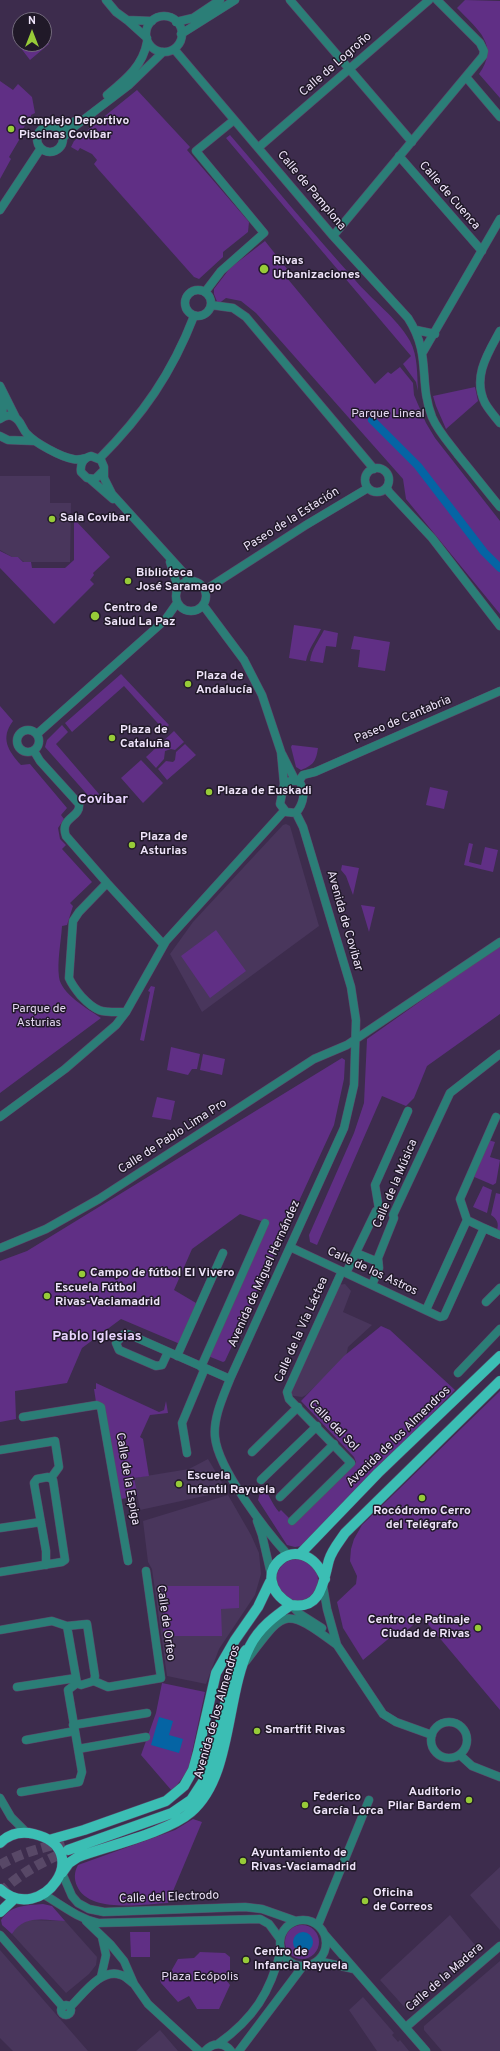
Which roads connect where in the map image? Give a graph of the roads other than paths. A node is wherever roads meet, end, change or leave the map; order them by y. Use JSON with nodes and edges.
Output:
{"nodes":[{"id":1,"x":106,"y":0,"type":"edge"},
{"id":2,"x":220,"y":0,"type":"edge"},
{"id":3,"x":235,"y":0,"type":"edge"},
{"id":4,"x":290,"y":0,"type":"edge"},
{"id":5,"x":429,"y":0,"type":"edge"},
{"id":6,"x":437,"y":0,"type":"edge"},
{"id":7,"x":127,"y":20,"type":"junction"},
{"id":8,"x":152,"y":21,"type":"junction"},
{"id":9,"x":176,"y":22,"type":"junction"},
{"id":10,"x":181,"y":34,"type":"junction"},
{"id":11,"x":147,"y":40,"type":"junction"},
{"id":12,"x":174,"y":49,"type":"junction"},
{"id":13,"x":163,"y":52,"type":"junction"},
{"id":14,"x":349,"y":70,"type":"junction"},
{"id":15,"x":466,"y":77,"type":"junction"},
{"id":16,"x":500,"y":117,"type":"edge"},
{"id":17,"x":234,"y":120,"type":"junction"},
{"id":18,"x":57,"y":128,"type":"junction"},
{"id":19,"x":63,"y":138,"type":"junction"},
{"id":20,"x":412,"y":142,"type":"junction"},
{"id":21,"x":259,"y":147,"type":"junction"},
{"id":22,"x":41,"y":148,"type":"junction"},
{"id":23,"x":400,"y":156,"type":"junction"},
{"id":24,"x":0,"y":210,"type":"edge"},
{"id":25,"x":500,"y":219,"type":"edge"},
{"id":26,"x":333,"y":236,"type":"junction"},
{"id":27,"x":482,"y":251,"type":"junction"},
{"id":28,"x":205,"y":292,"type":"junction"},
{"id":29,"x":211,"y":305,"type":"junction"},
{"id":30,"x":194,"y":316,"type":"junction"},
{"id":31,"x":416,"y":330,"type":"junction"},
{"id":32,"x":500,"y":330,"type":"edge"},
{"id":33,"x":435,"y":334,"type":"junction"},
{"id":34,"x":423,"y":352,"type":"junction"},
{"id":35,"x":1,"y":389,"type":"edge"},
{"id":36,"x":16,"y":418,"type":"junction"},
{"id":37,"x":0,"y":419,"type":"edge"},
{"id":38,"x":500,"y":423,"type":"edge"},
{"id":39,"x":21,"y":426,"type":"junction"},
{"id":40,"x":0,"y":436,"type":"edge"},
{"id":41,"x":13,"y":439,"type":"junction"},
{"id":42,"x":34,"y":441,"type":"junction"},
{"id":43,"x":63,"y":456,"type":"junction"},
{"id":44,"x":86,"y":458,"type":"junction"},
{"id":45,"x":99,"y":459,"type":"junction"},
{"id":46,"x":374,"y":469,"type":"junction"},
{"id":47,"x":103,"y":471,"type":"junction"},
{"id":48,"x":81,"y":472,"type":"junction"},
{"id":49,"x":90,"y":479,"type":"junction"},
{"id":50,"x":368,"y":488,"type":"junction"},
{"id":51,"x":387,"y":488,"type":"junction"},
{"id":52,"x":119,"y":503,"type":"junction"},
{"id":53,"x":500,"y":507,"type":"edge"},
{"id":54,"x":169,"y":558,"type":"junction"},
{"id":55,"x":191,"y":581,"type":"junction"},
{"id":56,"x":202,"y":587,"type":"junction"},
{"id":57,"x":178,"y":588,"type":"junction"},
{"id":58,"x":177,"y":603,"type":"junction"},
{"id":59,"x":201,"y":608,"type":"junction"},
{"id":60,"x":184,"y":610,"type":"junction"},
{"id":61,"x":165,"y":620,"type":"junction"},
{"id":62,"x":500,"y":626,"type":"edge"},
{"id":63,"x":500,"y":691,"type":"edge"},
{"id":64,"x":37,"y":734,"type":"junction"},
{"id":65,"x":34,"y":751,"type":"junction"},
{"id":66,"x":281,"y":752,"type":"junction"},
{"id":67,"x":299,"y":782,"type":"junction"},
{"id":68,"x":284,"y":784,"type":"junction"},
{"id":69,"x":284,"y":811,"type":"junction"},
{"id":70,"x":296,"y":812,"type":"junction"},
{"id":71,"x":107,"y":883,"type":"junction"},
{"id":72,"x":500,"y":942,"type":"edge"},
{"id":73,"x":163,"y":944,"type":"junction"},
{"id":74,"x":126,"y":1012,"type":"junction"},
{"id":75,"x":356,"y":1040,"type":"junction"},
{"id":76,"x":500,"y":1054,"type":"edge"},
{"id":77,"x":408,"y":1111,"type":"dead end"},
{"id":78,"x":0,"y":1117,"type":"edge"},
{"id":79,"x":496,"y":1117,"type":"dead end"},
{"id":80,"x":379,"y":1209,"type":"junction"},
{"id":81,"x":393,"y":1215,"type":"junction"},
{"id":82,"x":467,"y":1220,"type":"junction"},
{"id":83,"x":265,"y":1222,"type":"dead end"},
{"id":84,"x":484,"y":1228,"type":"junction"},
{"id":85,"x":500,"y":1235,"type":"edge"},
{"id":86,"x":290,"y":1247,"type":"junction"},
{"id":87,"x":0,"y":1248,"type":"edge"},
{"id":88,"x":356,"y":1253,"type":"junction"},
{"id":89,"x":223,"y":1254,"type":"dead end"},
{"id":90,"x":378,"y":1262,"type":"junction"},
{"id":91,"x":344,"y":1272,"type":"junction"},
{"id":92,"x":372,"y":1285,"type":"junction"},
{"id":93,"x":500,"y":1288,"type":"edge"},
{"id":94,"x":486,"y":1302,"type":"dead end"},
{"id":95,"x":426,"y":1310,"type":"junction"},
{"id":96,"x":500,"y":1329,"type":"edge"},
{"id":97,"x":168,"y":1352,"type":"junction"},
{"id":98,"x":177,"y":1356,"type":"junction"},
{"id":99,"x":500,"y":1356,"type":"edge"},
{"id":100,"x":203,"y":1367,"type":"junction"},
{"id":101,"x":458,"y":1373,"type":"dead end"},
{"id":102,"x":230,"y":1379,"type":"junction"},
{"id":103,"x":500,"y":1381,"type":"edge"},
{"id":104,"x":289,"y":1399,"type":"joint"},
{"id":105,"x":298,"y":1407,"type":"junction"},
{"id":106,"x":23,"y":1417,"type":"dead end"},
{"id":107,"x":317,"y":1426,"type":"junction"},
{"id":108,"x":334,"y":1444,"type":"junction"},
{"id":109,"x":0,"y":1450,"type":"edge"},
{"id":110,"x":252,"y":1452,"type":"dead end"},
{"id":111,"x":187,"y":1453,"type":"dead end"},
{"id":112,"x":51,"y":1478,"type":"junction"},
{"id":113,"x":261,"y":1480,"type":"dead end"},
{"id":114,"x":280,"y":1497,"type":"dead end"},
{"id":115,"x":253,"y":1511,"type":"junction"},
{"id":116,"x":292,"y":1521,"type":"dead end"},
{"id":117,"x":41,"y":1522,"type":"junction"},
{"id":118,"x":0,"y":1528,"type":"edge"},
{"id":119,"x":300,"y":1554,"type":"junction"},
{"id":120,"x":288,"y":1555,"type":"junction"},
{"id":121,"x":128,"y":1561,"type":"dead end"},
{"id":122,"x":46,"y":1564,"type":"junction"},
{"id":123,"x":0,"y":1572,"type":"edge"},
{"id":124,"x":146,"y":1572,"type":"dead end"},
{"id":125,"x":271,"y":1578,"type":"junction"},
{"id":126,"x":324,"y":1582,"type":"junction"},
{"id":127,"x":291,"y":1605,"type":"junction"},
{"id":128,"x":66,"y":1626,"type":"junction"},
{"id":129,"x":0,"y":1630,"type":"edge"},
{"id":130,"x":328,"y":1638,"type":"junction"},
{"id":131,"x":250,"y":1645,"type":"junction"},
{"id":132,"x":337,"y":1645,"type":"junction"},
{"id":133,"x":224,"y":1660,"type":"junction"},
{"id":134,"x":243,"y":1666,"type":"junction"},
{"id":135,"x":76,"y":1681,"type":"junction"},
{"id":136,"x":94,"y":1681,"type":"junction"},
{"id":137,"x":17,"y":1687,"type":"dead end"},
{"id":138,"x":147,"y":1713,"type":"dead end"},
{"id":139,"x":74,"y":1728,"type":"junction"},
{"id":140,"x":432,"y":1735,"type":"junction"},
{"id":141,"x":146,"y":1737,"type":"dead end"},
{"id":142,"x":26,"y":1740,"type":"dead end"},
{"id":143,"x":78,"y":1749,"type":"junction"},
{"id":144,"x":460,"y":1755,"type":"junction"},
{"id":145,"x":500,"y":1777,"type":"edge"},
{"id":146,"x":21,"y":1792,"type":"dead end"},
{"id":147,"x":0,"y":1798,"type":"edge"},
{"id":148,"x":369,"y":1800,"type":"dead end"},
{"id":149,"x":27,"y":1833,"type":"junction"},
{"id":150,"x":49,"y":1840,"type":"junction"},
{"id":151,"x":0,"y":1843,"type":"edge"},
{"id":152,"x":62,"y":1873,"type":"junction"},
{"id":153,"x":0,"y":1889,"type":"edge"},
{"id":154,"x":43,"y":1894,"type":"junction"},
{"id":155,"x":15,"y":1898,"type":"junction"},
{"id":156,"x":0,"y":1912,"type":"edge"},
{"id":157,"x":85,"y":1920,"type":"junction"},
{"id":158,"x":296,"y":1921,"type":"junction"},
{"id":159,"x":318,"y":1925,"type":"junction"},
{"id":160,"x":0,"y":1934,"type":"edge"},
{"id":161,"x":325,"y":1935,"type":"junction"},
{"id":162,"x":102,"y":1937,"type":"junction"},
{"id":163,"x":280,"y":1939,"type":"junction"},
{"id":164,"x":500,"y":1946,"type":"edge"},
{"id":165,"x":281,"y":1950,"type":"junction"},
{"id":166,"x":318,"y":1960,"type":"junction"},
{"id":167,"x":303,"y":1966,"type":"junction"},
{"id":168,"x":354,"y":1969,"type":"junction"},
{"id":169,"x":101,"y":1977,"type":"junction"},
{"id":170,"x":134,"y":1984,"type":"junction"},
{"id":171,"x":406,"y":2027,"type":"junction"},
{"id":172,"x":218,"y":2044,"type":"junction"},
{"id":173,"x":199,"y":2051,"type":"edge"},
{"id":174,"x":205,"y":2051,"type":"edge"},
{"id":175,"x":231,"y":2051,"type":"edge"},
{"id":176,"x":239,"y":2051,"type":"edge"},
{"id":177,"x":426,"y":2051,"type":"edge"}],
"edges":[{"from":1,"to":7,"type":"street"},
{"from":2,"to":9,"type":"street"},
{"from":3,"to":10,"type":"street"},
{"from":4,"to":14,"type":"street"},
{"from":5,"to":14,"type":"street","name":"Calle de Logroño"},
{"from":6,"to":15,"type":"street"},
{"from":7,"to":8,"type":"street"},
{"from":7,"to":11,"type":"street"},
{"from":8,"to":9,"type":"street"},
{"from":8,"to":11,"type":"street"},
{"from":9,"to":10,"type":"street"},
{"from":10,"to":12,"type":"street"},
{"from":11,"to":13,"type":"street"},
{"from":11,"to":18,"type":"street"},
{"from":12,"to":13,"type":"street"},
{"from":12,"to":17,"type":"street","name":"Calle de Pamplona"},
{"from":13,"to":19,"type":"street"},
{"from":14,"to":20,"type":"street"},
{"from":14,"to":21,"type":"street","name":"Calle de Logroño"},
{"from":15,"to":16,"type":"street"},
{"from":15,"to":20,"type":"street"},
{"from":17,"to":21,"type":"street","name":"Calle de Pamplona"},
{"from":17,"to":28,"type":"street"},
{"from":18,"to":19,"type":"street"},
{"from":18,"to":22,"type":"street"},
{"from":19,"to":22,"type":"street"},
{"from":20,"to":23,"type":"street"},
{"from":21,"to":26,"type":"street","name":"Calle de Pamplona"},
{"from":22,"to":24,"type":"street"},
{"from":23,"to":26,"type":"street"},
{"from":23,"to":27,"type":"street","name":"Calle de Cuenca"},
{"from":25,"to":27,"type":"street","name":"Calle de Cuenca"},
{"from":26,"to":31,"type":"street","name":"Calle de Pamplona"},
{"from":27,"to":33,"type":"street","name":"Calle de Cuenca"},
{"from":28,"to":29,"type":"street"},
{"from":28,"to":30,"type":"street"},
{"from":29,"to":30,"type":"street"},
{"from":29,"to":46,"type":"street"},
{"from":30,"to":45,"type":"street"},
{"from":31,"to":33,"type":"street"},
{"from":31,"to":34,"type":"street","name":"Calle de Pamplona"},
{"from":32,"to":38,"type":"street"},
{"from":33,"to":34,"type":"street","name":"Calle de Cuenca"},
{"from":34,"to":53,"type":"street","name":"Calle de Pamplona"},
{"from":35,"to":36,"type":"street"},
{"from":35,"to":37,"type":"street"},
{"from":36,"to":37,"type":"street"},
{"from":36,"to":39,"type":"street"},
{"from":39,"to":41,"type":"street"},
{"from":39,"to":42,"type":"street"},
{"from":40,"to":41,"type":"street"},
{"from":41,"to":42,"type":"street"},
{"from":42,"to":43,"type":"street"},
{"from":43,"to":44,"type":"street"},
{"from":43,"to":48,"type":"street"},
{"from":44,"to":45,"type":"street"},
{"from":44,"to":48,"type":"street"},
{"from":45,"to":47,"type":"street"},
{"from":46,"to":50,"type":"street"},
{"from":46,"to":51,"type":"street"},
{"from":47,"to":49,"type":"street"},
{"from":47,"to":52,"type":"street"},
{"from":48,"to":49,"type":"street"},
{"from":49,"to":52,"type":"street"},
{"from":50,"to":51,"type":"street"},
{"from":50,"to":56,"type":"street","name":"Paseo de la Estación"},
{"from":51,"to":62,"type":"street"},
{"from":52,"to":54,"type":"street"},
{"from":54,"to":55,"type":"street"},
{"from":54,"to":57,"type":"street"},
{"from":55,"to":56,"type":"street"},
{"from":55,"to":57,"type":"street"},
{"from":56,"to":59,"type":"street"},
{"from":57,"to":58,"type":"street"},
{"from":58,"to":60,"type":"street"},
{"from":58,"to":61,"type":"street"},
{"from":59,"to":60,"type":"street"},
{"from":59,"to":66,"type":"street"},
{"from":60,"to":61,"type":"street"},
{"from":61,"to":64,"type":"street"},
{"from":63,"to":67,"type":"street","name":"Paseo de Cantabria"},
{"from":64,"to":65,"type":"street"},
{"from":64,"to":65,"type":"street"},
{"from":65,"to":71,"type":"street"},
{"from":66,"to":67,"type":"street"},
{"from":66,"to":68,"type":"street"},
{"from":67,"to":68,"type":"street"},
{"from":67,"to":70,"type":"street"},
{"from":68,"to":69,"type":"street"},
{"from":69,"to":70,"type":"street"},
{"from":69,"to":73,"type":"street"},
{"from":70,"to":75,"type":"street","name":"Avenida de Covibar"},
{"from":71,"to":73,"type":"street"},
{"from":71,"to":74,"type":"street"},
{"from":72,"to":75,"type":"street","name":"Calle de Pablo Lima Pro"},
{"from":73,"to":74,"type":"street"},
{"from":74,"to":78,"type":"street"},
{"from":75,"to":86,"type":"street","name":"Avenida de Miguel Hernández"},
{"from":75,"to":87,"type":"street","name":"Calle de Pablo Lima Pro"},
{"from":76,"to":81,"type":"street","name":"Calle de la Música"},
{"from":77,"to":80,"type":"street"},
{"from":79,"to":82,"type":"street"},
{"from":80,"to":81,"type":"street"},
{"from":80,"to":88,"type":"street","name":"Calle de la Vía Láctea"},
{"from":81,"to":90,"type":"street","name":"Calle de la Música"},
{"from":82,"to":84,"type":"street"},
{"from":82,"to":95,"type":"street"},
{"from":83,"to":100,"type":"street"},
{"from":84,"to":85,"type":"street"},
{"from":84,"to":95,"type":"street","name":"Calle de los Astros"},
{"from":86,"to":91,"type":"street","name":"Calle de los Astros"},
{"from":86,"to":102,"type":"street","name":"Avenida de Miguel Hernández"},
{"from":88,"to":90,"type":"street"},
{"from":88,"to":91,"type":"street","name":"Calle de la Vía Láctea"},
{"from":89,"to":98,"type":"street"},
{"from":90,"to":92,"type":"street","name":"Calle de la Música"},
{"from":91,"to":92,"type":"street","name":"Calle de los Astros"},
{"from":91,"to":104,"type":"street","name":"Calle de la Vía Láctea"},
{"from":92,"to":95,"type":"street","name":"Calle de los Astros"},
{"from":93,"to":94,"type":"street"},
{"from":96,"to":101,"type":"street"},
{"from":97,"to":97,"type":"street"},
{"from":97,"to":98,"type":"street"},
{"from":98,"to":100,"type":"street"},
{"from":99,"to":119,"type":"main road","name":"Avenida de los Almendros"},
{"from":100,"to":102,"type":"street"},
{"from":100,"to":111,"type":"street"},
{"from":102,"to":115,"type":"street","name":"Avenida de Miguel Hernández"},
{"from":103,"to":126,"type":"main road"},
{"from":104,"to":105,"type":"street","name":"Calle del Sol"},
{"from":105,"to":107,"type":"street","name":"Calle del Sol"},
{"from":105,"to":110,"type":"street"},
{"from":106,"to":121,"type":"street","name":"Calle de la Espiga"},
{"from":107,"to":108,"type":"street","name":"Calle del Sol"},
{"from":107,"to":113,"type":"street"},
{"from":108,"to":114,"type":"street"},
{"from":108,"to":116,"type":"street","name":"Calle del Sol"},
{"from":109,"to":112,"type":"street"},
{"from":112,"to":117,"type":"street"},
{"from":112,"to":122,"type":"street"},
{"from":115,"to":120,"type":"street","name":"Avenida de Miguel Hernández"},
{"from":115,"to":125,"type":"street","name":"Avenida de Miguel Hernández"},
{"from":117,"to":118,"type":"street"},
{"from":117,"to":122,"type":"street"},
{"from":119,"to":120,"type":"main road"},
{"from":119,"to":126,"type":"main road"},
{"from":120,"to":125,"type":"main road"},
{"from":122,"to":123,"type":"street"},
{"from":124,"to":136,"type":"street","name":"Calle de Orfeo"},
{"from":125,"to":127,"type":"main road"},
{"from":125,"to":133,"type":"main road","name":"Avenida de los Almendros"},
{"from":126,"to":127,"type":"main road"},
{"from":126,"to":132,"type":"street"},
{"from":127,"to":130,"type":"street"},
{"from":127,"to":131,"type":"main road","name":"Avenida de los Almendros"},
{"from":128,"to":129,"type":"street"},
{"from":128,"to":135,"type":"street"},
{"from":128,"to":136,"type":"street"},
{"from":130,"to":132,"type":"street"},
{"from":130,"to":134,"type":"street"},
{"from":131,"to":133,"type":"main road"},
{"from":131,"to":134,"type":"main road","name":"Avenida de los Almendros"},
{"from":132,"to":140,"type":"street"},
{"from":133,"to":150,"type":"main road","name":"Avenida de los Almendros"},
{"from":134,"to":152,"type":"main road","name":"Avenida de los Almendros"},
{"from":135,"to":136,"type":"street"},
{"from":135,"to":137,"type":"street"},
{"from":135,"to":139,"type":"street"},
{"from":138,"to":139,"type":"street"},
{"from":139,"to":142,"type":"street"},
{"from":139,"to":143,"type":"street"},
{"from":140,"to":144,"type":"street"},
{"from":140,"to":144,"type":"street"},
{"from":141,"to":143,"type":"street"},
{"from":143,"to":146,"type":"street"},
{"from":144,"to":145,"type":"street"},
{"from":147,"to":149,"type":"street"},
{"from":148,"to":159,"type":"street"},
{"from":149,"to":150,"type":"main road"},
{"from":149,"to":151,"type":"main road"},
{"from":150,"to":152,"type":"main road"},
{"from":152,"to":154,"type":"main road","name":"Avenida de los Almendros"},
{"from":152,"to":158,"type":"street","name":"Calle del Electrodo"},
{"from":153,"to":155,"type":"main road"},
{"from":154,"to":155,"type":"main road"},
{"from":154,"to":157,"type":"street","name":"Calle del Electrodo"},
{"from":155,"to":156,"type":"main road"},
{"from":157,"to":162,"type":"street"},
{"from":157,"to":163,"type":"street","name":"Calle del Electrodo"},
{"from":158,"to":159,"type":"street"},
{"from":158,"to":163,"type":"street"},
{"from":159,"to":161,"type":"street"},
{"from":160,"to":169,"type":"street"},
{"from":161,"to":166,"type":"street"},
{"from":161,"to":168,"type":"street"},
{"from":162,"to":169,"type":"street"},
{"from":162,"to":170,"type":"street"},
{"from":163,"to":165,"type":"street"},
{"from":164,"to":171,"type":"street","name":"Calle de la Madera"},
{"from":165,"to":167,"type":"street"},
{"from":165,"to":172,"type":"street"},
{"from":166,"to":167,"type":"street"},
{"from":166,"to":168,"type":"street"},
{"from":167,"to":176,"type":"street"},
{"from":168,"to":171,"type":"street"},
{"from":169,"to":170,"type":"street"},
{"from":170,"to":173,"type":"street"},
{"from":171,"to":177,"type":"street"},
{"from":172,"to":174,"type":"street"},
{"from":172,"to":175,"type":"street"}]}
